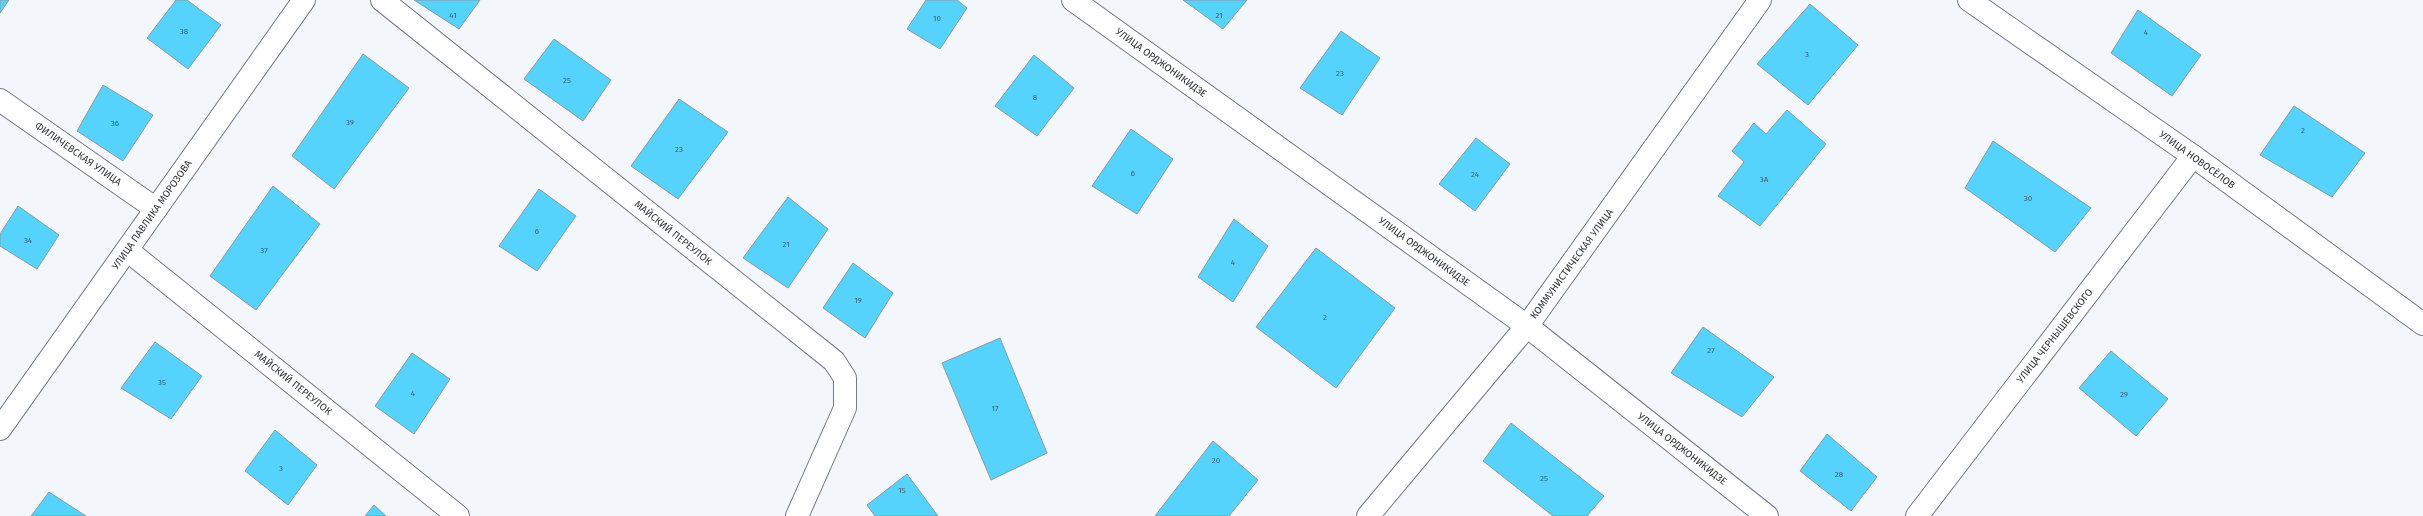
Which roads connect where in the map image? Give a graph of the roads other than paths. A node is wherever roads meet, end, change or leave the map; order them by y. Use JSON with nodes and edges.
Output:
{"nodes":[{"id":1,"x":304,"y":0,"type":"edge"},
{"id":2,"x":382,"y":0,"type":"edge"},
{"id":3,"x":1073,"y":0,"type":"edge"},
{"id":4,"x":1760,"y":0,"type":"edge"},
{"id":5,"x":1969,"y":0,"type":"edge"},
{"id":6,"x":0,"y":100,"type":"edge"},
{"id":7,"x":2193,"y":156,"type":"junction"},
{"id":8,"x":156,"y":209,"type":"junction"},
{"id":9,"x":128,"y":250,"type":"junction"},
{"id":10,"x":2423,"y":324,"type":"edge"},
{"id":11,"x":1527,"y":326,"type":"junction"},
{"id":12,"x":0,"y":429,"type":"edge"},
{"id":13,"x":458,"y":516,"type":"edge"},
{"id":14,"x":796,"y":516,"type":"edge"},
{"id":15,"x":1368,"y":516,"type":"edge"},
{"id":16,"x":1768,"y":516,"type":"edge"},
{"id":17,"x":1917,"y":516,"type":"edge"}],
"edges":[{"from":1,"to":8,"type":"street","name":"УЛИЦА ПАВЛИКА МОРОЗОВА"},
{"from":2,"to":14,"type":"street","name":"МАЙСКИЙ ПЕРЕУЛОК"},
{"from":3,"to":11,"type":"street","name":"УЛИЦА ОРДЖОНИКИДЗЕ"},
{"from":4,"to":11,"type":"street","name":"КОММУНИСТИЧЕСКАЯ УЛИЦА"},
{"from":5,"to":7,"type":"street","name":"УЛИЦА НОВОСЁЛОВ"},
{"from":6,"to":8,"type":"street","name":"ФИЛИЧЕВСКАЯ УЛИЦА"},
{"from":7,"to":10,"type":"street","name":"УЛИЦА НОВОСЁЛОВ"},
{"from":7,"to":17,"type":"street","name":"УЛИЦА ЧЕРНЫШЕВСКОГО"},
{"from":8,"to":9,"type":"street","name":"УЛИЦА ПАВЛИКА МОРОЗОВА"},
{"from":9,"to":12,"type":"street","name":"УЛИЦА ПАВЛИКА МОРОЗОВА"},
{"from":9,"to":13,"type":"street","name":"МАЙСКИЙ ПЕРЕУЛОК"},
{"from":11,"to":15,"type":"street","name":"КОММУНИСТИЧЕСКАЯ УЛИЦА"},
{"from":11,"to":16,"type":"street","name":"УЛИЦА ОРДЖОНИКИДЗЕ"}]}
